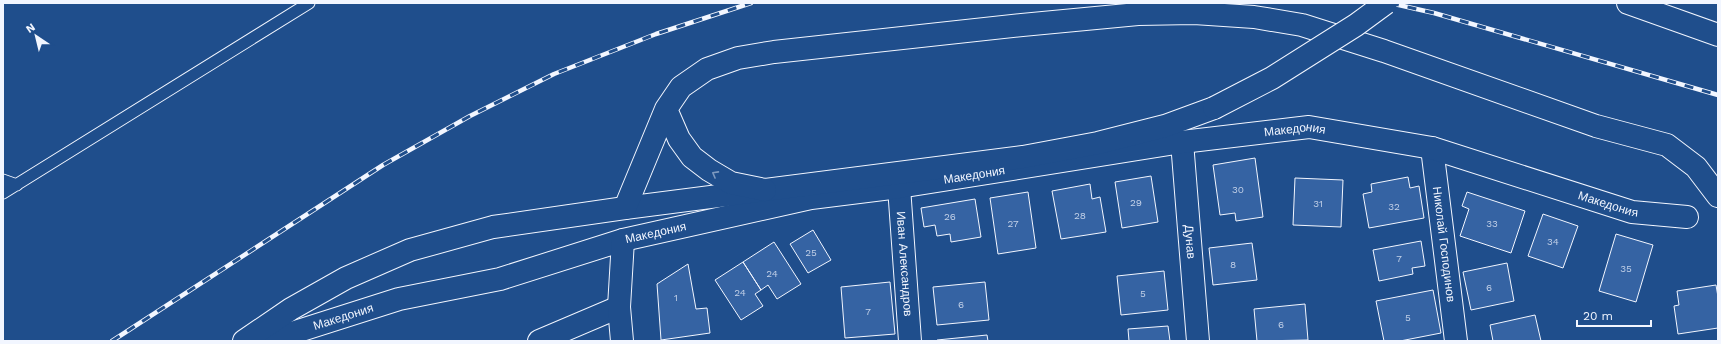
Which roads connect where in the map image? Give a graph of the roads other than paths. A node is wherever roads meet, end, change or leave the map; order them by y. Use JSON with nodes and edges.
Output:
{"nodes":[{"id":1,"x":309,"y":3,"type":"edge"},
{"id":2,"x":1386,"y":3,"type":"edge"},
{"id":3,"x":1628,"y":3,"type":"edge"},
{"id":4,"x":1718,"y":35,"type":"edge"},
{"id":5,"x":666,"y":110,"type":"junction"},
{"id":6,"x":1182,"y":142,"type":"junction"},
{"id":7,"x":1432,"y":148,"type":"junction"},
{"id":8,"x":3,"y":180,"type":"edge"},
{"id":9,"x":17,"y":184,"type":"junction"},
{"id":10,"x":899,"y":186,"type":"junction"},
{"id":11,"x":765,"y":190,"type":"junction"},
{"id":12,"x":3,"y":194,"type":"edge"},
{"id":13,"x":1717,"y":194,"type":"edge"},
{"id":14,"x":625,"y":208,"type":"junction"},
{"id":15,"x":1687,"y":216,"type":"dead end"},
{"id":16,"x":623,"y":240,"type":"junction"},
{"id":17,"x":620,"y":307,"type":"junction"},
{"id":18,"x":244,"y":341,"type":"edge"},
{"id":19,"x":267,"y":341,"type":"edge"},
{"id":20,"x":539,"y":341,"type":"edge"},
{"id":21,"x":622,"y":341,"type":"edge"},
{"id":22,"x":910,"y":341,"type":"edge"},
{"id":23,"x":1198,"y":341,"type":"edge"},
{"id":24,"x":1456,"y":341,"type":"edge"}],
"edges":[{"from":1,"to":9,"type":"lane"},
{"from":2,"to":11,"type":"main road","bridge":true},
{"from":3,"to":4,"type":"main road"},
{"from":11,"to":5,"type":"main road","one_way":true},
{"from":5,"to":13,"type":"main road"},
{"from":5,"to":14,"type":"main road"},
{"from":6,"to":7,"type":"main road","name":"Македония"},
{"from":6,"to":10,"type":"main road","name":"Македония"},
{"from":6,"to":23,"type":"main road","name":"Дунав"},
{"from":7,"to":15,"type":"main road","name":"Македония"},
{"from":7,"to":24,"type":"main road","name":"Николай Господинов"},
{"from":8,"to":9,"type":"lane"},
{"from":9,"to":12,"type":"lane"},
{"from":10,"to":16,"type":"main road","name":"Македония"},
{"from":10,"to":22,"type":"main road","name":"Иван Александров"},
{"from":11,"to":14,"type":"main road"},
{"from":14,"to":18,"type":"main road"},
{"from":16,"to":17,"type":"main road"},
{"from":16,"to":19,"type":"main road","name":"Македония"},
{"from":17,"to":20,"type":"main road"},
{"from":17,"to":21,"type":"main road"}]}
